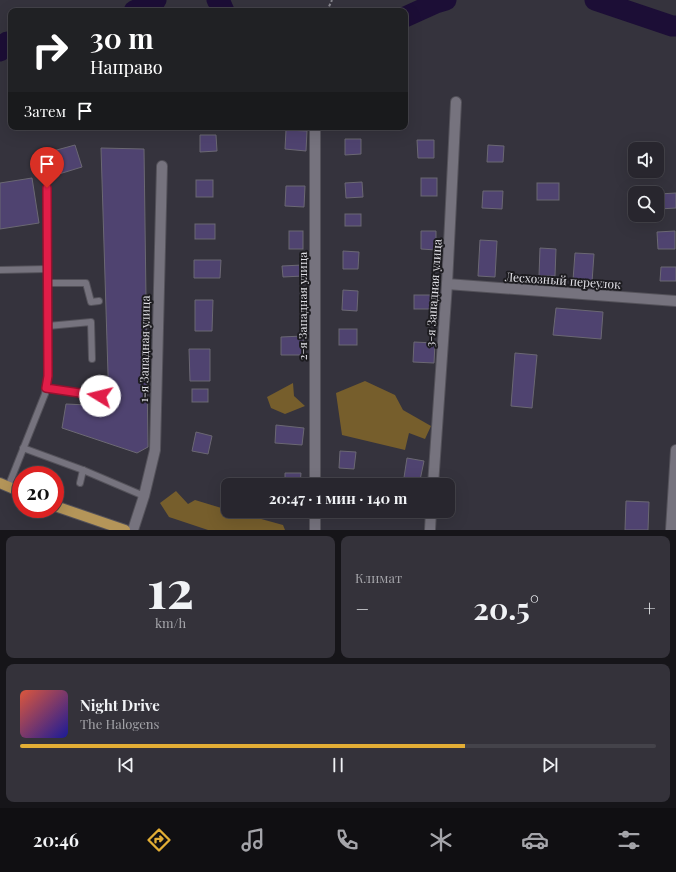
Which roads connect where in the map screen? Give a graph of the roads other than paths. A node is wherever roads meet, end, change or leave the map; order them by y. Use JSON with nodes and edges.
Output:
{"nodes":[{"id":1,"x":456,"y":102,"type":"dead end"},
{"id":2,"x":315,"y":130,"type":"edge"},
{"id":3,"x":162,"y":166,"type":"dead end"},
{"id":4,"x":47,"y":188,"type":"dead end"},
{"id":5,"x":47,"y":269,"type":"junction"},
{"id":6,"x":0,"y":270,"type":"edge"},
{"id":7,"x":48,"y":283,"type":"junction"},
{"id":8,"x":447,"y":284,"type":"junction"},
{"id":9,"x":99,"y":301,"type":"dead end"},
{"id":10,"x":676,"y":302,"type":"edge"},
{"id":11,"x":48,"y":326,"type":"junction"},
{"id":12,"x":92,"y":359,"type":"dead end"},
{"id":13,"x":46,"y":388,"type":"junction"},
{"id":14,"x":100,"y":396,"type":"dead end"},
{"id":15,"x":23,"y":448,"type":"junction"},
{"id":16,"x":676,"y":450,"type":"edge"},
{"id":17,"x":83,"y":470,"type":"junction"},
{"id":18,"x":315,"y":478,"type":"edge"},
{"id":19,"x":433,"y":478,"type":"edge"},
{"id":20,"x":80,"y":483,"type":"dead end"},
{"id":21,"x":4,"y":485,"type":"edge"},
{"id":22,"x":144,"y":496,"type":"junction"},
{"id":23,"x":64,"y":509,"type":"edge"},
{"id":24,"x":315,"y":518,"type":"edge"},
{"id":25,"x":431,"y":518,"type":"edge"},
{"id":26,"x":125,"y":530,"type":"edge"},
{"id":27,"x":133,"y":530,"type":"edge"},
{"id":28,"x":315,"y":530,"type":"edge"},
{"id":29,"x":430,"y":530,"type":"edge"},
{"id":30,"x":671,"y":530,"type":"edge"}],
"edges":[{"from":1,"to":8,"type":"street","name":"3-я Западная улица"},
{"from":2,"to":18,"type":"street","name":"2-я Западная улица"},
{"from":3,"to":22,"type":"street","name":"1-я Западная улица"},
{"from":4,"to":5,"type":"lane"},
{"from":5,"to":6,"type":"lane"},
{"from":5,"to":7,"type":"lane"},
{"from":7,"to":9,"type":"lane"},
{"from":7,"to":11,"type":"lane"},
{"from":8,"to":10,"type":"street","name":"Лесхозный переулок"},
{"from":8,"to":19,"type":"street","name":"3-я Западная улица"},
{"from":11,"to":12,"type":"lane"},
{"from":11,"to":13,"type":"lane"},
{"from":13,"to":14,"type":"lane"},
{"from":13,"to":15,"type":"lane"},
{"from":15,"to":17,"type":"lane"},
{"from":15,"to":21,"type":"lane"},
{"from":16,"to":30,"type":"street"},
{"from":17,"to":20,"type":"lane"},
{"from":17,"to":22,"type":"lane"},
{"from":22,"to":27,"type":"street","name":"1-я Западная улица"},
{"from":23,"to":26,"type":"main road"},
{"from":24,"to":28,"type":"street"},
{"from":25,"to":29,"type":"street"}]}
